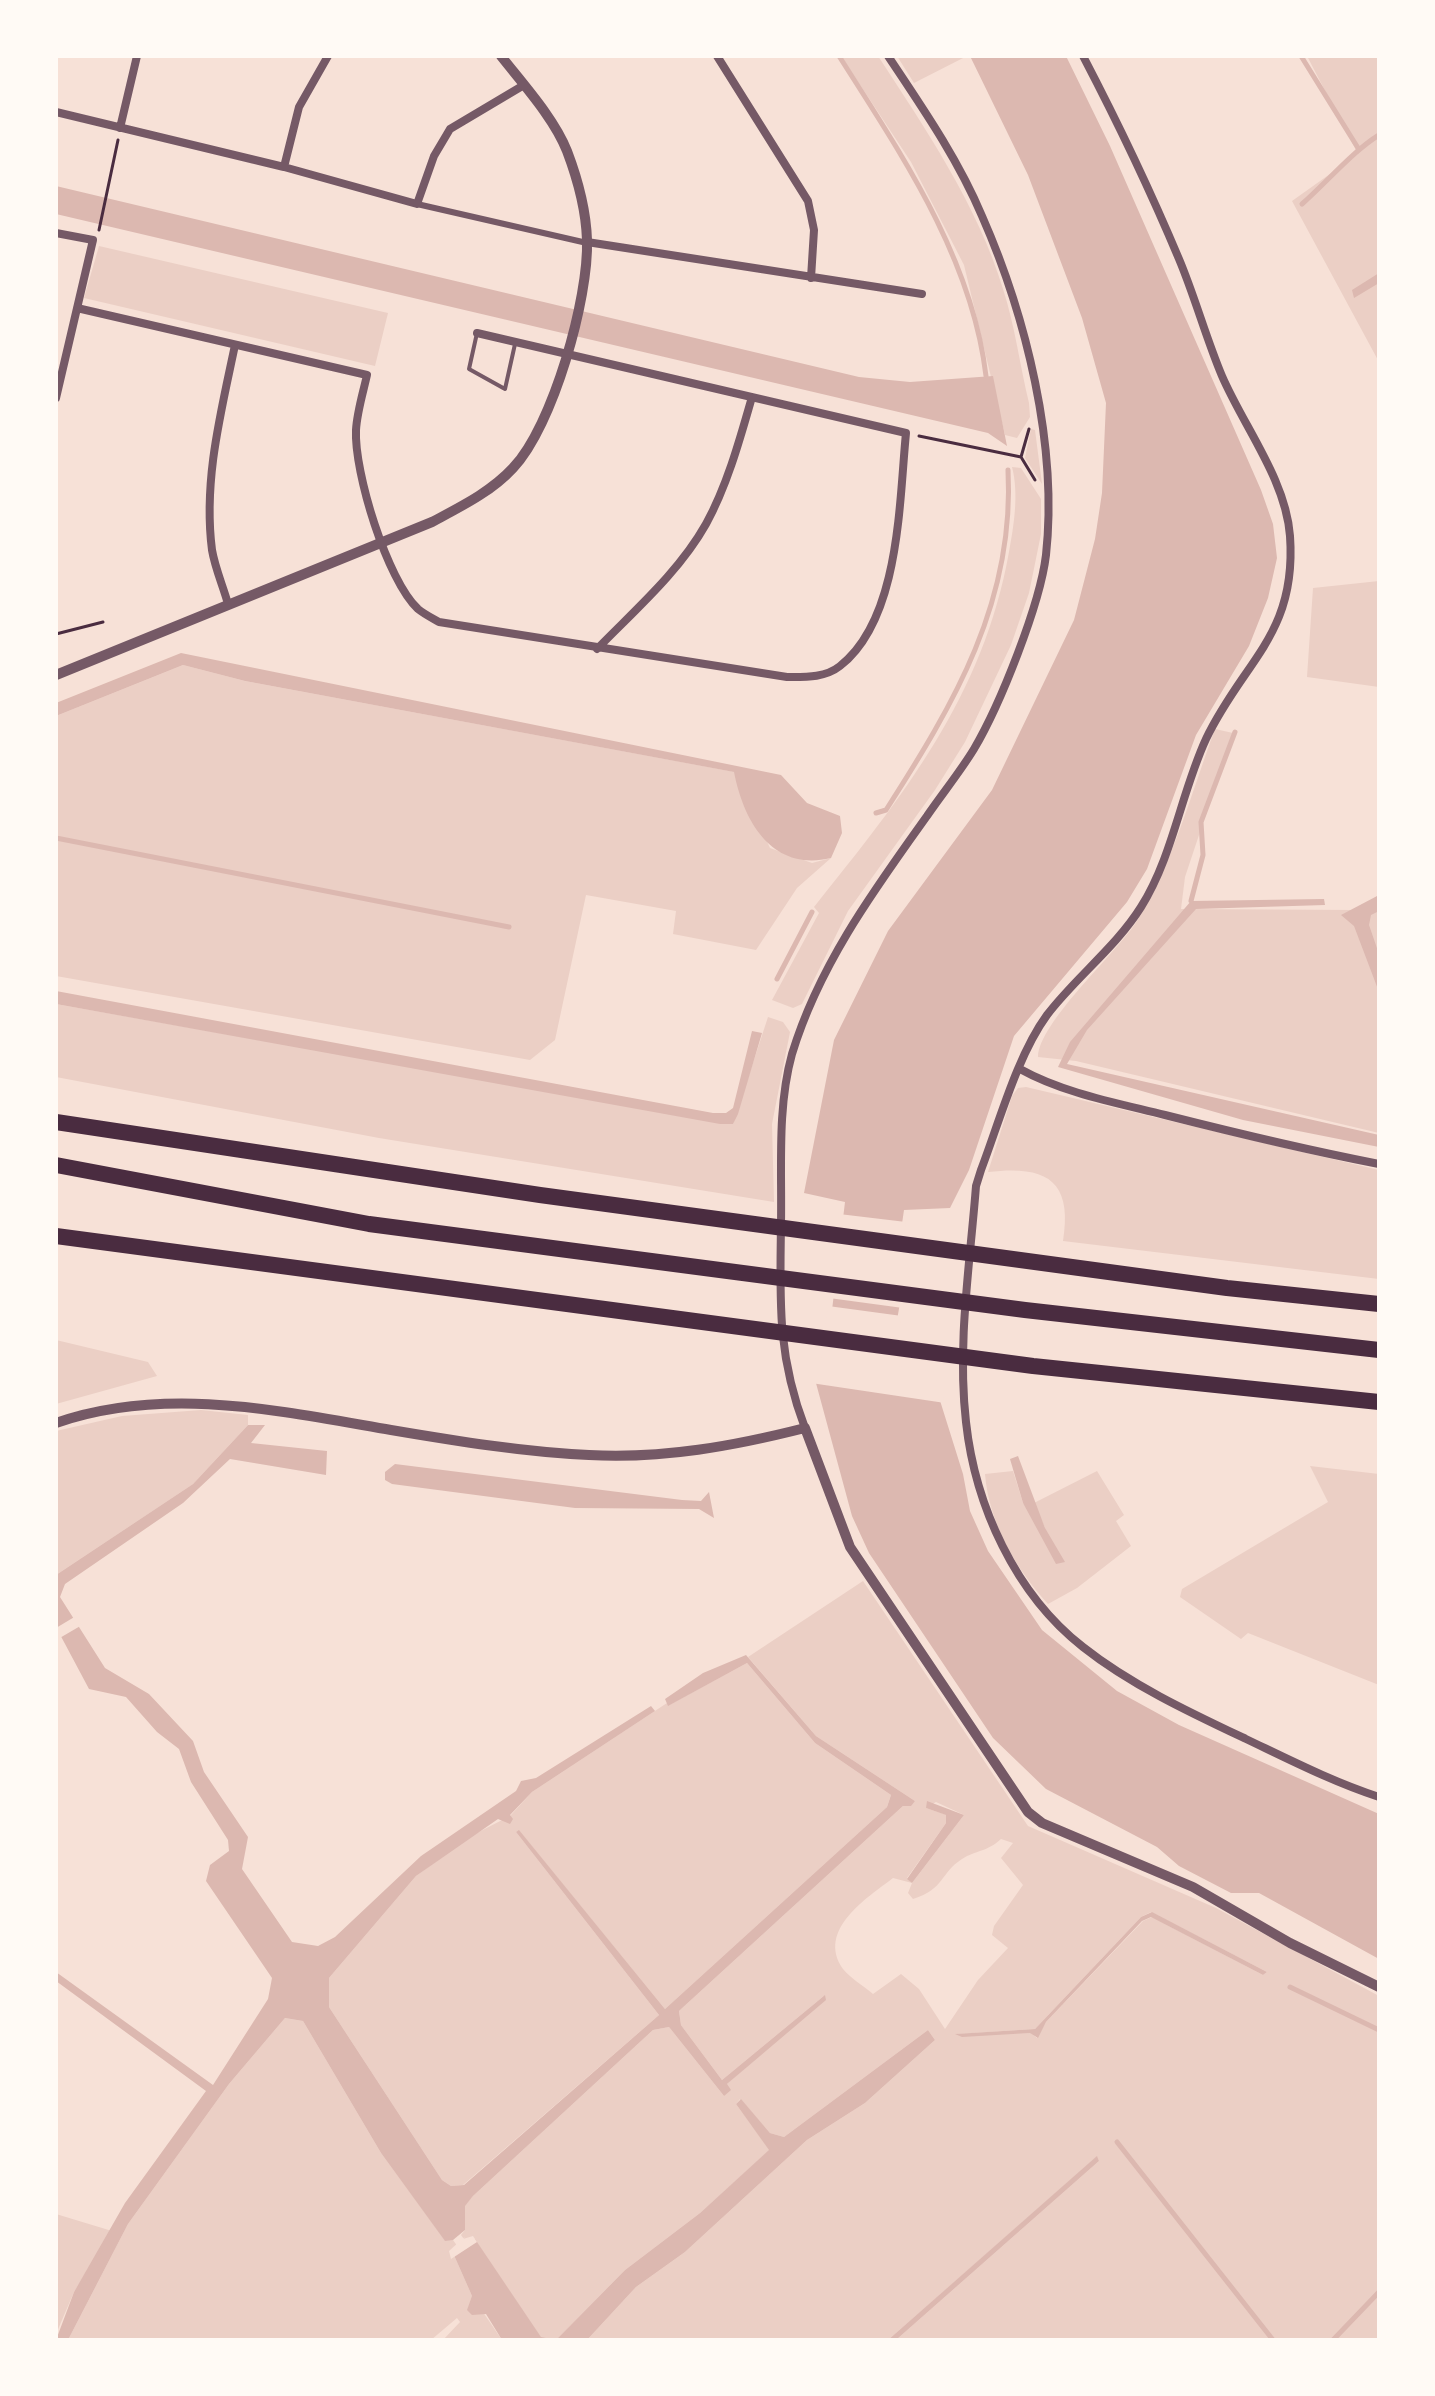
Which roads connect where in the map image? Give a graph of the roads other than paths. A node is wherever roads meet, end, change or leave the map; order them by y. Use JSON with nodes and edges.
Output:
{"nodes":[{"id":1,"x":137,"y":56,"type":"edge"},
{"id":2,"x":328,"y":56,"type":"edge"},
{"id":3,"x":501,"y":56,"type":"edge"},
{"id":4,"x":717,"y":56,"type":"edge"},
{"id":5,"x":888,"y":56,"type":"edge"},
{"id":6,"x":1083,"y":56,"type":"edge"},
{"id":7,"x":524,"y":85,"type":"junction"},
{"id":8,"x":56,"y":112,"type":"edge"},
{"id":9,"x":120,"y":128,"type":"junction"},
{"id":10,"x":284,"y":167,"type":"junction"},
{"id":11,"x":417,"y":204,"type":"junction"},
{"id":12,"x":56,"y":233,"type":"edge"},
{"id":13,"x":587,"y":242,"type":"junction"},
{"id":14,"x":811,"y":278,"type":"junction"},
{"id":15,"x":922,"y":294,"type":"dead end"},
{"id":16,"x":77,"y":308,"type":"junction"},
{"id":17,"x":477,"y":333,"type":"joint"},
{"id":18,"x":515,"y":344,"type":"junction"},
{"id":19,"x":235,"y":345,"type":"junction"},
{"id":20,"x":566,"y":350,"type":"junction"},
{"id":21,"x":752,"y":397,"type":"junction"},
{"id":22,"x":56,"y":398,"type":"edge"},
{"id":23,"x":383,"y":542,"type":"junction"},
{"id":24,"x":228,"y":604,"type":"junction"},
{"id":25,"x":597,"y":649,"type":"junction"},
{"id":26,"x":56,"y":675,"type":"edge"},
{"id":27,"x":1020,"y":1069,"type":"junction"},
{"id":28,"x":56,"y":1122,"type":"edge"},
{"id":29,"x":1379,"y":1164,"type":"edge"},
{"id":30,"x":56,"y":1165,"type":"edge"},
{"id":31,"x":56,"y":1236,"type":"edge"},
{"id":32,"x":1379,"y":1304,"type":"edge"},
{"id":33,"x":1379,"y":1350,"type":"edge"},
{"id":34,"x":1379,"y":1402,"type":"edge"},
{"id":35,"x":56,"y":1423,"type":"edge"},
{"id":36,"x":805,"y":1428,"type":"junction"},
{"id":37,"x":1379,"y":1797,"type":"edge"},
{"id":38,"x":1379,"y":1987,"type":"edge"}],
"edges":[{"from":1,"to":9,"type":"street"},
{"from":2,"to":10,"type":"street"},
{"from":3,"to":7,"type":"street"},
{"from":4,"to":14,"type":"street"},
{"from":5,"to":36,"type":"street"},
{"from":6,"to":27,"type":"street"},
{"from":7,"to":11,"type":"street"},
{"from":7,"to":13,"type":"street"},
{"from":8,"to":9,"type":"street"},
{"from":9,"to":10,"type":"street"},
{"from":10,"to":11,"type":"street"},
{"from":11,"to":13,"type":"street"},
{"from":12,"to":16,"type":"street"},
{"from":13,"to":14,"type":"street"},
{"from":13,"to":20,"type":"street"},
{"from":14,"to":15,"type":"street"},
{"from":16,"to":19,"type":"street"},
{"from":16,"to":22,"type":"street"},
{"from":17,"to":18,"type":"street"},
{"from":17,"to":18,"type":"lane"},
{"from":18,"to":20,"type":"street"},
{"from":19,"to":23,"type":"street"},
{"from":19,"to":24,"type":"street"},
{"from":20,"to":21,"type":"street"},
{"from":20,"to":23,"type":"street"},
{"from":21,"to":25,"type":"street"},
{"from":21,"to":25,"type":"street"},
{"from":23,"to":24,"type":"street"},
{"from":23,"to":25,"type":"street"},
{"from":24,"to":26,"type":"street"},
{"from":27,"to":29,"type":"street"},
{"from":27,"to":37,"type":"street"},
{"from":28,"to":32,"type":"highway"},
{"from":30,"to":33,"type":"highway"},
{"from":31,"to":34,"type":"highway"},
{"from":35,"to":36,"type":"street"},
{"from":36,"to":38,"type":"street"}]}
